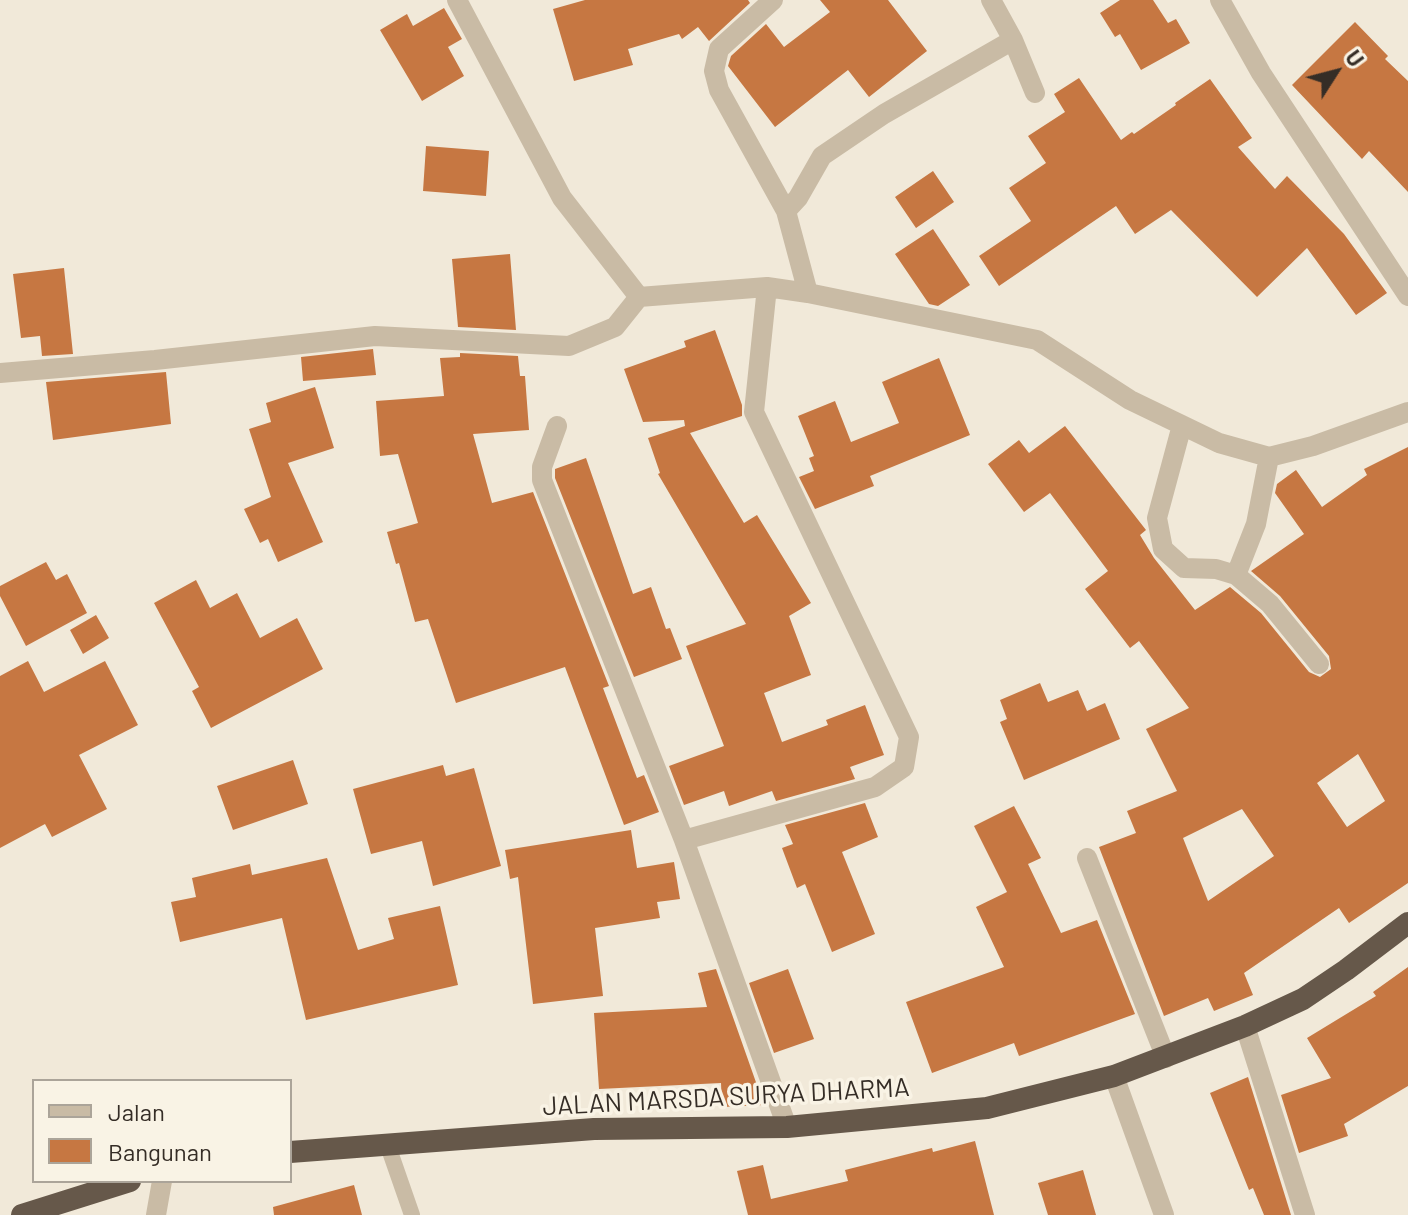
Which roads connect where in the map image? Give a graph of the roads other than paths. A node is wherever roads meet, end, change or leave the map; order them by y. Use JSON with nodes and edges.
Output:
{"nodes":[{"id":1,"x":457,"y":0,"type":"edge"},
{"id":2,"x":773,"y":0,"type":"edge"},
{"id":3,"x":991,"y":0,"type":"edge"},
{"id":4,"x":1220,"y":0,"type":"edge"},
{"id":5,"x":1013,"y":40,"type":"junction"},
{"id":6,"x":1035,"y":93,"type":"dead end"},
{"id":7,"x":786,"y":211,"type":"junction"},
{"id":8,"x":767,"y":287,"type":"junction"},
{"id":9,"x":808,"y":293,"type":"junction"},
{"id":10,"x":1408,"y":296,"type":"edge"},
{"id":11,"x":639,"y":297,"type":"junction"},
{"id":12,"x":0,"y":373,"type":"edge"},
{"id":13,"x":1408,"y":412,"type":"edge"},
{"id":14,"x":1182,"y":425,"type":"junction"},
{"id":15,"x":557,"y":426,"type":"dead end"},
{"id":16,"x":1269,"y":457,"type":"junction"},
{"id":17,"x":1236,"y":575,"type":"junction"},
{"id":18,"x":1319,"y":664,"type":"dead end"},
{"id":19,"x":684,"y":840,"type":"junction"},
{"id":20,"x":1087,"y":858,"type":"dead end"},
{"id":21,"x":1408,"y":923,"type":"edge"},
{"id":22,"x":1245,"y":1026,"type":"junction"},
{"id":23,"x":1166,"y":1058,"type":"junction"},
{"id":24,"x":1114,"y":1076,"type":"junction"},
{"id":25,"x":787,"y":1127,"type":"junction"},
{"id":26,"x":388,"y":1146,"type":"junction"},
{"id":27,"x":292,"y":1152,"type":"edge"},
{"id":28,"x":124,"y":1183,"type":"edge"},
{"id":29,"x":162,"y":1183,"type":"edge"},
{"id":30,"x":22,"y":1215,"type":"edge"},
{"id":31,"x":156,"y":1215,"type":"edge"},
{"id":32,"x":412,"y":1215,"type":"edge"},
{"id":33,"x":1164,"y":1215,"type":"edge"},
{"id":34,"x":1305,"y":1215,"type":"edge"}],
"edges":[{"from":1,"to":11,"type":"street"},
{"from":2,"to":7,"type":"street"},
{"from":3,"to":5,"type":"street"},
{"from":4,"to":10,"type":"street"},
{"from":5,"to":6,"type":"street"},
{"from":5,"to":7,"type":"street"},
{"from":7,"to":9,"type":"street"},
{"from":8,"to":9,"type":"street"},
{"from":8,"to":11,"type":"street"},
{"from":8,"to":19,"type":"street"},
{"from":9,"to":14,"type":"street"},
{"from":11,"to":12,"type":"street"},
{"from":13,"to":16,"type":"street"},
{"from":14,"to":16,"type":"street"},
{"from":14,"to":17,"type":"street"},
{"from":15,"to":19,"type":"street"},
{"from":16,"to":17,"type":"street"},
{"from":17,"to":18,"type":"street"},
{"from":19,"to":25,"type":"street"},
{"from":20,"to":23,"type":"street"},
{"from":21,"to":22,"type":"highway","name":"JALAN MARSDA SURYA DHARMA"},
{"from":22,"to":23,"type":"highway","name":"JALAN MARSDA SURYA DHARMA"},
{"from":22,"to":34,"type":"street"},
{"from":23,"to":24,"type":"highway","name":"JALAN MARSDA SURYA DHARMA"},
{"from":24,"to":25,"type":"highway","name":"JALAN MARSDA SURYA DHARMA"},
{"from":24,"to":33,"type":"street"},
{"from":25,"to":26,"type":"highway","name":"JALAN MARSDA SURYA DHARMA"},
{"from":26,"to":27,"type":"highway","name":"JALAN MARSDA SURYA DHARMA"},
{"from":26,"to":32,"type":"lane"},
{"from":28,"to":30,"type":"highway"},
{"from":29,"to":31,"type":"street"}]}
